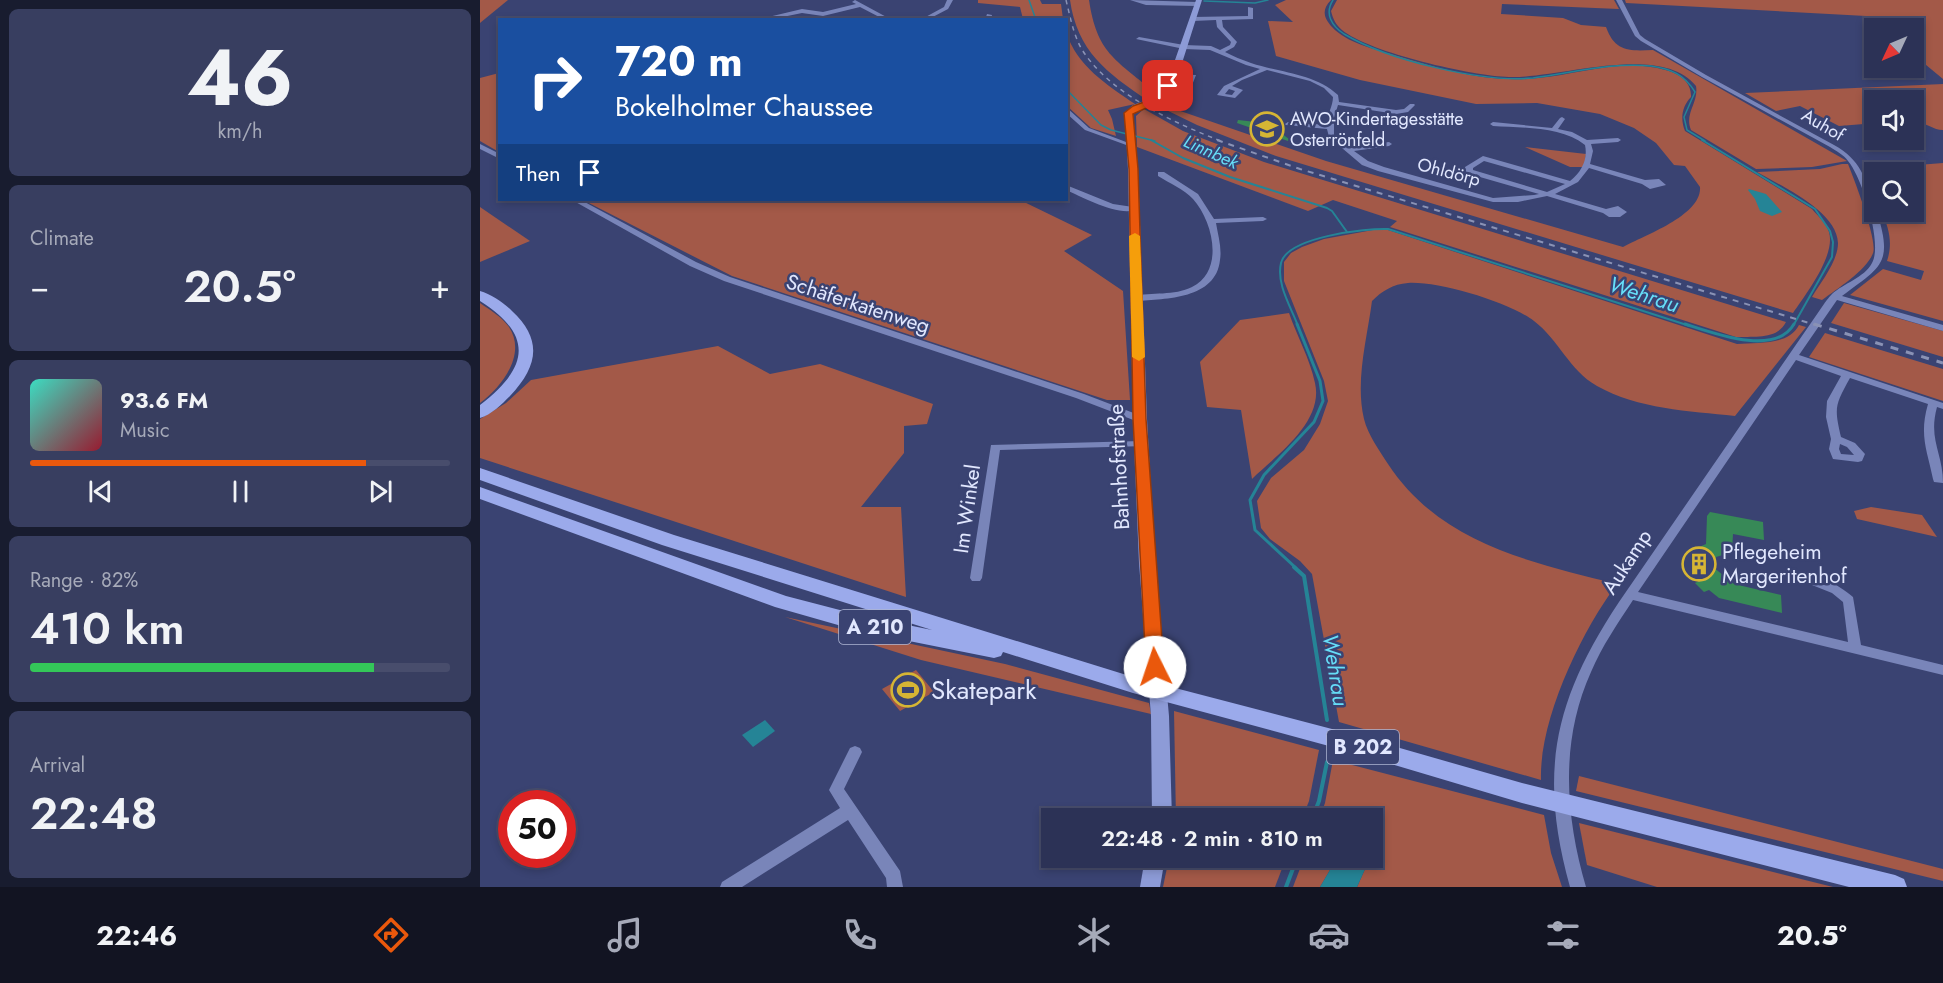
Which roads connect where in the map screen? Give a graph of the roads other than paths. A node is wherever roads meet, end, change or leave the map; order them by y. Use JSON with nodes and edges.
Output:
{"nodes":[{"id":1,"x":852,"y":0,"type":"edge"},
{"id":2,"x":950,"y":0,"type":"edge"},
{"id":3,"x":1133,"y":0,"type":"edge"},
{"id":4,"x":1619,"y":0,"type":"edge"},
{"id":5,"x":1198,"y":2,"type":"edge"},
{"id":6,"x":860,"y":4,"type":"junction"},
{"id":7,"x":1250,"y":8,"type":"dead end"},
{"id":8,"x":1227,"y":11,"type":"dead end"},
{"id":9,"x":823,"y":17,"type":"edge"},
{"id":10,"x":768,"y":18,"type":"edge"},
{"id":11,"x":886,"y":18,"type":"edge"},
{"id":12,"x":926,"y":18,"type":"edge"},
{"id":13,"x":1193,"y":19,"type":"junction"},
{"id":14,"x":1218,"y":19,"type":"junction"},
{"id":15,"x":1227,"y":19,"type":"junction"},
{"id":16,"x":1139,"y":39,"type":"dead end"},
{"id":17,"x":1184,"y":47,"type":"junction"},
{"id":18,"x":1220,"y":51,"type":"junction"},
{"id":19,"x":1265,"y":69,"type":"junction"},
{"id":20,"x":1173,"y":75,"type":"junction"},
{"id":21,"x":1226,"y":87,"type":"dead end"},
{"id":22,"x":1187,"y":92,"type":"dead end"},
{"id":23,"x":1336,"y":103,"type":"junction"},
{"id":24,"x":1412,"y":105,"type":"dead end"},
{"id":25,"x":1068,"y":111,"type":"edge"},
{"id":26,"x":1562,"y":119,"type":"dead end"},
{"id":27,"x":1288,"y":124,"type":"dead end"},
{"id":28,"x":1493,"y":124,"type":"dead end"},
{"id":29,"x":1330,"y":127,"type":"junction"},
{"id":30,"x":1554,"y":130,"type":"junction"},
{"id":31,"x":1130,"y":138,"type":"junction"},
{"id":32,"x":1618,"y":140,"type":"dead end"},
{"id":33,"x":1587,"y":142,"type":"junction"},
{"id":34,"x":1389,"y":144,"type":"dead end"},
{"id":35,"x":480,"y":146,"type":"edge"},
{"id":36,"x":1347,"y":150,"type":"junction"},
{"id":37,"x":498,"y":156,"type":"edge"},
{"id":38,"x":1588,"y":166,"type":"junction"},
{"id":39,"x":1161,"y":174,"type":"dead end"},
{"id":40,"x":1645,"y":182,"type":"dead end"},
{"id":41,"x":1570,"y":183,"type":"junction"},
{"id":42,"x":1068,"y":189,"type":"edge"},
{"id":43,"x":1549,"y":194,"type":"junction"},
{"id":44,"x":578,"y":201,"type":"edge"},
{"id":45,"x":1133,"y":209,"type":"junction"},
{"id":46,"x":1606,"y":211,"type":"dead end"},
{"id":47,"x":1263,"y":219,"type":"dead end"},
{"id":48,"x":1212,"y":221,"type":"junction"},
{"id":49,"x":480,"y":295,"type":"edge"},
{"id":50,"x":1834,"y":296,"type":"junction"},
{"id":51,"x":1136,"y":298,"type":"junction"},
{"id":52,"x":1943,"y":328,"type":"edge"},
{"id":53,"x":1795,"y":357,"type":"junction"},
{"id":54,"x":1846,"y":376,"type":"junction"},
{"id":55,"x":1938,"y":405,"type":"edge"},
{"id":56,"x":480,"y":413,"type":"edge"},
{"id":57,"x":1140,"y":419,"type":"junction"},
{"id":58,"x":1836,"y":439,"type":"dead end"},
{"id":59,"x":1142,"y":444,"type":"junction"},
{"id":60,"x":1938,"y":460,"type":"edge"},
{"id":61,"x":480,"y":474,"type":"edge"},
{"id":62,"x":1943,"y":479,"type":"edge"},
{"id":63,"x":480,"y":493,"type":"edge"},
{"id":64,"x":976,"y":578,"type":"dead end"},
{"id":65,"x":1816,"y":582,"type":"dead end"},
{"id":66,"x":1630,"y":595,"type":"junction"},
{"id":67,"x":1855,"y":650,"type":"junction"},
{"id":68,"x":1042,"y":658,"type":"junction"},
{"id":69,"x":1943,"y":670,"type":"edge"},
{"id":70,"x":855,"y":752,"type":"dead end"},
{"id":71,"x":1162,"y":808,"type":"edge"},
{"id":72,"x":850,"y":810,"type":"junction"},
{"id":73,"x":1153,"y":868,"type":"edge"},
{"id":74,"x":728,"y":887,"type":"edge"},
{"id":75,"x":895,"y":887,"type":"edge"},
{"id":76,"x":1150,"y":887,"type":"edge"},
{"id":77,"x":1578,"y":887,"type":"edge"},
{"id":78,"x":1895,"y":887,"type":"edge"}],
"edges":[{"from":1,"to":6,"type":"street"},
{"from":2,"to":12,"type":"street"},
{"from":3,"to":5,"type":"street"},
{"from":4,"to":50,"type":"street","name":"Auhof"},
{"from":5,"to":13,"type":"main road"},
{"from":6,"to":9,"type":"street"},
{"from":6,"to":11,"type":"street"},
{"from":7,"to":15,"type":"street"},
{"from":8,"to":15,"type":"street"},
{"from":9,"to":10,"type":"street"},
{"from":13,"to":14,"type":"street"},
{"from":13,"to":17,"type":"main road"},
{"from":14,"to":15,"type":"street"},
{"from":14,"to":18,"type":"street"},
{"from":16,"to":17,"type":"street"},
{"from":17,"to":18,"type":"street"},
{"from":17,"to":20,"type":"main road"},
{"from":18,"to":19,"type":"street"},
{"from":19,"to":21,"type":"street"},
{"from":19,"to":23,"type":"street"},
{"from":20,"to":22,"type":"street"},
{"from":20,"to":31,"type":"main road","name":"Bahnhofstraße"},
{"from":23,"to":24,"type":"street"},
{"from":23,"to":29,"type":"street"},
{"from":25,"to":31,"type":"street"},
{"from":26,"to":30,"type":"street"},
{"from":27,"to":29,"type":"street"},
{"from":28,"to":30,"type":"street"},
{"from":29,"to":36,"type":"street","name":"Ohldörp"},
{"from":30,"to":33,"type":"street"},
{"from":31,"to":45,"type":"main road","name":"Bahnhofstraße"},
{"from":32,"to":33,"type":"street"},
{"from":33,"to":38,"type":"street"},
{"from":34,"to":36,"type":"street"},
{"from":35,"to":37,"type":"street"},
{"from":36,"to":43,"type":"street","name":"Ohldörp"},
{"from":38,"to":40,"type":"street"},
{"from":38,"to":41,"type":"street","name":"Ohldörp"},
{"from":39,"to":48,"type":"street"},
{"from":41,"to":43,"type":"street","name":"Ohldörp"},
{"from":41,"to":43,"type":"street","name":"Ohldörp"},
{"from":42,"to":45,"type":"street"},
{"from":43,"to":46,"type":"street","name":"Ohldörp"},
{"from":44,"to":57,"type":"street","name":"Schäferkatenweg"},
{"from":45,"to":51,"type":"main road","name":"Bahnhofstraße"},
{"from":47,"to":48,"type":"street"},
{"from":48,"to":51,"type":"street"},
{"from":49,"to":56,"type":"highway"},
{"from":50,"to":52,"type":"street"},
{"from":50,"to":53,"type":"street","name":"Aukamp"},
{"from":51,"to":57,"type":"main road","name":"Bahnhofstraße"},
{"from":53,"to":54,"type":"street"},
{"from":53,"to":66,"type":"street","name":"Aukamp"},
{"from":54,"to":55,"type":"street"},
{"from":54,"to":58,"type":"street"},
{"from":55,"to":60,"type":"street"},
{"from":57,"to":59,"type":"main road","name":"Bahnhofstraße"},
{"from":59,"to":64,"type":"street","name":"Im Winkel"},
{"from":59,"to":71,"type":"main road","name":"Bahnhofstraße"},
{"from":60,"to":62,"type":"street"},
{"from":61,"to":68,"type":"highway","number":"A 210"},
{"from":63,"to":68,"type":"highway","number":"A 210"},
{"from":65,"to":67,"type":"street"},
{"from":66,"to":67,"type":"street"},
{"from":66,"to":77,"type":"street","name":"Aukamp"},
{"from":67,"to":69,"type":"street"},
{"from":68,"to":78,"type":"highway","number":"B 202"},
{"from":70,"to":72,"type":"street"},
{"from":72,"to":74,"type":"street"},
{"from":72,"to":75,"type":"street"},
{"from":73,"to":76,"type":"main road"}]}
